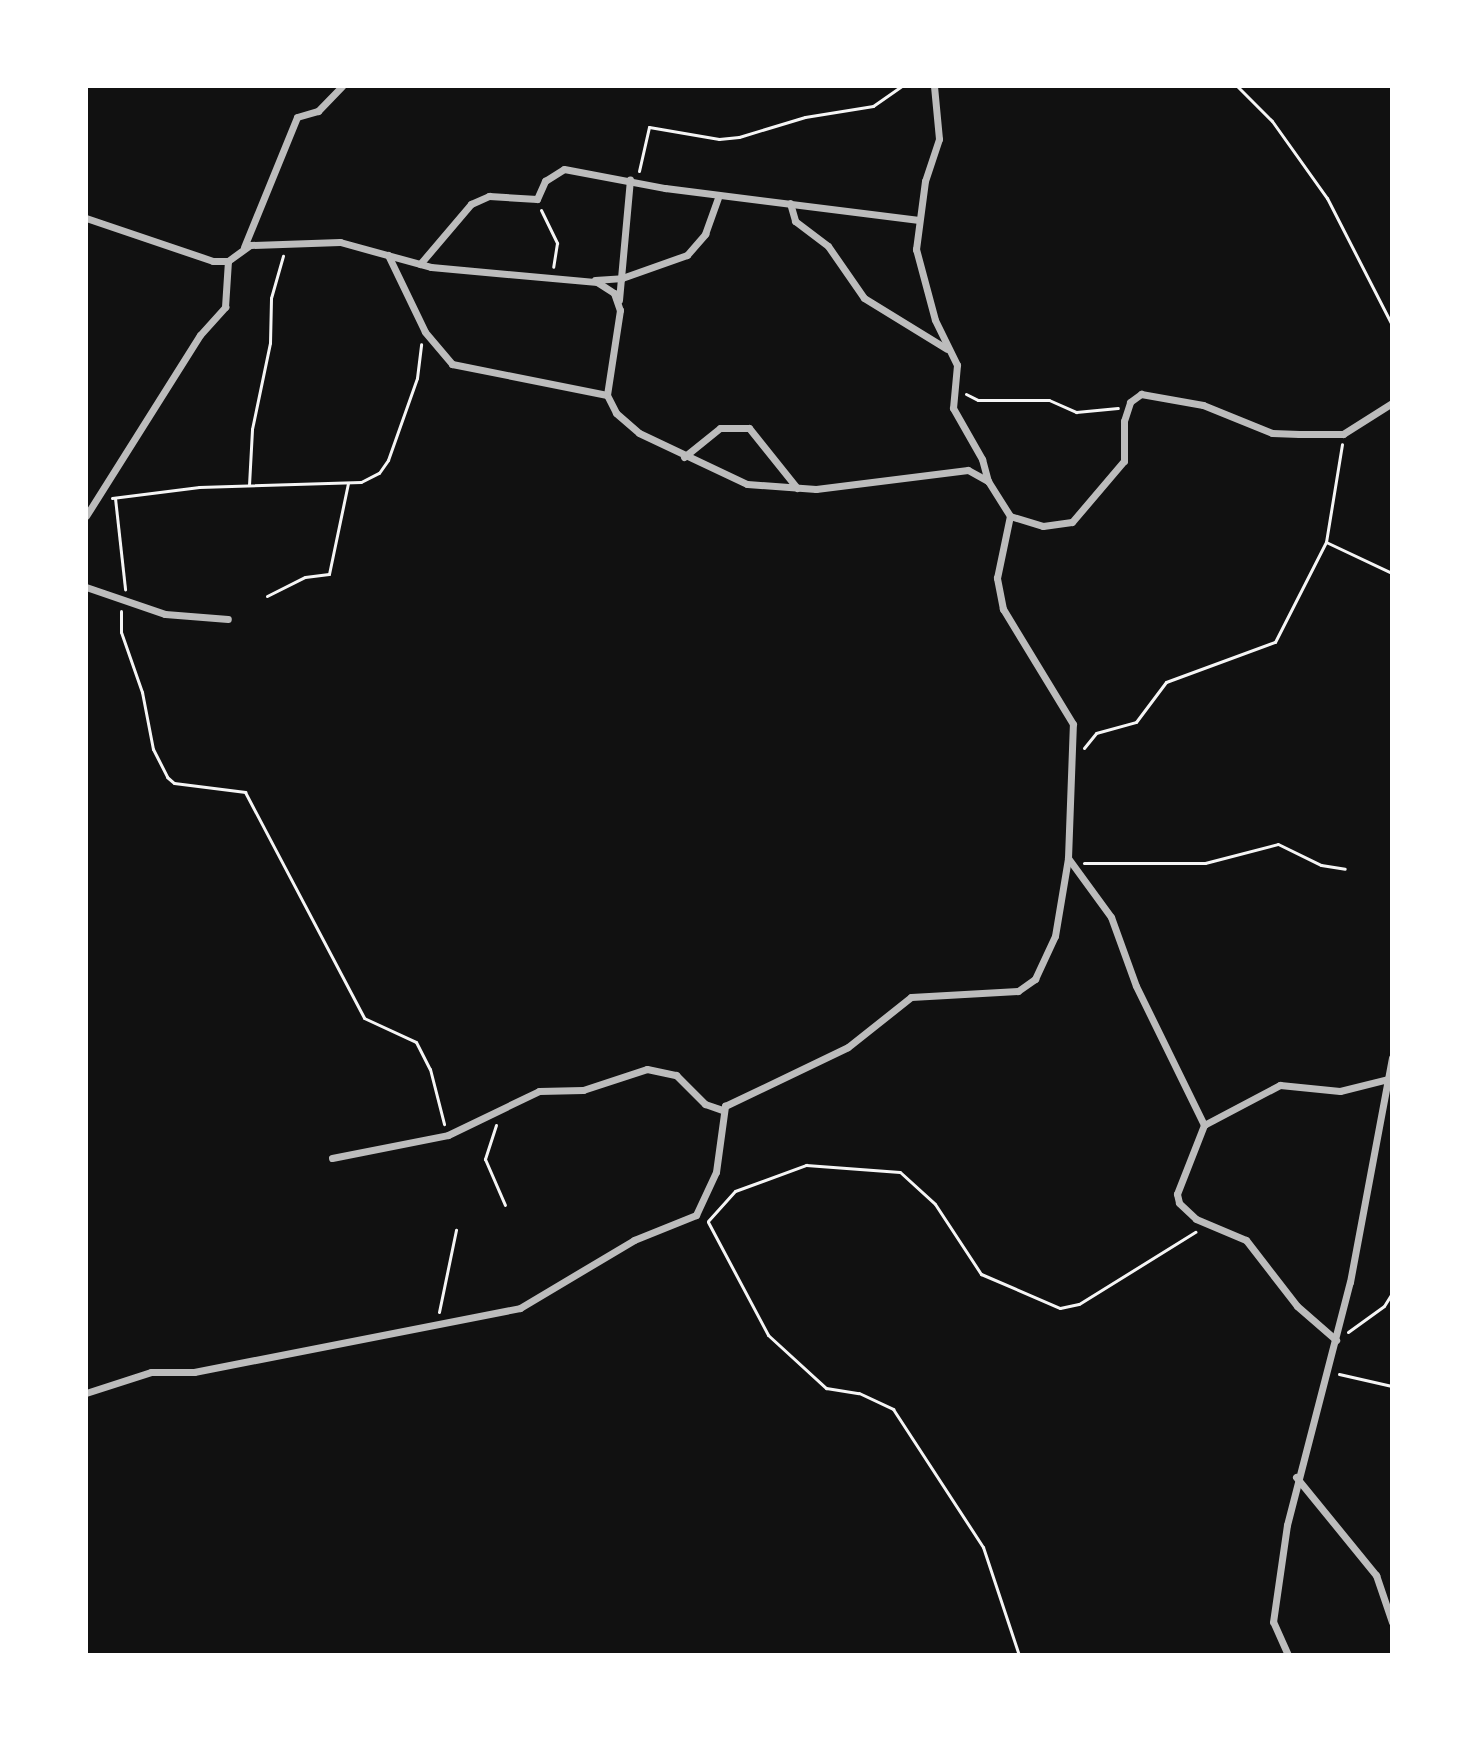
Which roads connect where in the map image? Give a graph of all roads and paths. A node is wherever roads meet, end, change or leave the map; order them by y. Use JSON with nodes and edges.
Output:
{"nodes":[{"id":1,"x":342,"y":86,"type":"edge"},
{"id":2,"x":902,"y":86,"type":"edge"},
{"id":3,"x":934,"y":86,"type":"edge"},
{"id":4,"x":1237,"y":86,"type":"edge"},
{"id":5,"x":633,"y":180,"type":"junction"},
{"id":6,"x":719,"y":195,"type":"junction"},
{"id":7,"x":537,"y":199,"type":"junction"},
{"id":8,"x":790,"y":203,"type":"junction"},
{"id":9,"x":86,"y":218,"type":"edge"},
{"id":10,"x":917,"y":220,"type":"junction"},
{"id":11,"x":286,"y":244,"type":"junction"},
{"id":12,"x":244,"y":248,"type":"junction"},
{"id":13,"x":388,"y":255,"type":"junction"},
{"id":14,"x":228,"y":261,"type":"junction"},
{"id":15,"x":420,"y":264,"type":"junction"},
{"id":16,"x":552,"y":277,"type":"junction"},
{"id":17,"x":622,"y":278,"type":"junction"},
{"id":18,"x":586,"y":280,"type":"junction"},
{"id":19,"x":619,"y":303,"type":"junction"},
{"id":20,"x":1392,"y":325,"type":"edge"},
{"id":21,"x":425,"y":332,"type":"junction"},
{"id":22,"x":948,"y":350,"type":"junction"},
{"id":23,"x":957,"y":386,"type":"junction"},
{"id":24,"x":607,"y":395,"type":"junction"},
{"id":25,"x":1392,"y":403,"type":"edge"},
{"id":26,"x":1128,"y":408,"type":"junction"},
{"id":27,"x":1343,"y":434,"type":"junction"},
{"id":28,"x":684,"y":457,"type":"junction"},
{"id":29,"x":988,"y":481,"type":"junction"},
{"id":30,"x":348,"y":483,"type":"junction"},
{"id":31,"x":249,"y":485,"type":"junction"},
{"id":32,"x":797,"y":488,"type":"junction"},
{"id":33,"x":115,"y":498,"type":"junction"},
{"id":34,"x":98,"y":499,"type":"junction"},
{"id":35,"x":86,"y":516,"type":"edge"},
{"id":36,"x":1010,"y":516,"type":"junction"},
{"id":37,"x":1326,"y":542,"type":"junction"},
{"id":38,"x":1392,"y":573,"type":"edge"},
{"id":39,"x":86,"y":587,"type":"edge"},
{"id":40,"x":123,"y":596,"type":"junction"},
{"id":41,"x":267,"y":596,"type":"dead end"},
{"id":42,"x":228,"y":619,"type":"dead end"},
{"id":43,"x":1072,"y":764,"type":"junction"},
{"id":44,"x":1070,"y":861,"type":"junction"},
{"id":45,"x":1345,"y":869,"type":"dead end"},
{"id":46,"x":1392,"y":1058,"type":"edge"},
{"id":47,"x":1388,"y":1079,"type":"junction"},
{"id":48,"x":722,"y":1110,"type":"junction"},
{"id":49,"x":500,"y":1114,"type":"junction"},
{"id":50,"x":1204,"y":1125,"type":"junction"},
{"id":51,"x":448,"y":1135,"type":"junction"},
{"id":52,"x":332,"y":1158,"type":"dead end"},
{"id":53,"x":505,"y":1205,"type":"dead end"},
{"id":54,"x":700,"y":1206,"type":"junction"},
{"id":55,"x":708,"y":1221,"type":"junction"},
{"id":56,"x":1209,"y":1224,"type":"junction"},
{"id":57,"x":456,"y":1230,"type":"dead end"},
{"id":58,"x":1392,"y":1293,"type":"edge"},
{"id":59,"x":437,"y":1323,"type":"junction"},
{"id":60,"x":1336,"y":1340,"type":"junction"},
{"id":61,"x":1327,"y":1370,"type":"junction"},
{"id":62,"x":1392,"y":1386,"type":"edge"},
{"id":63,"x":86,"y":1393,"type":"edge"},
{"id":64,"x":1296,"y":1477,"type":"junction"},
{"id":65,"x":1392,"y":1622,"type":"edge"},
{"id":66,"x":1019,"y":1655,"type":"edge"},
{"id":67,"x":1288,"y":1655,"type":"edge"}],
"edges":[{"from":1,"to":12,"type":"street"},
{"from":2,"to":5,"type":"path"},
{"from":3,"to":10,"type":"street"},
{"from":4,"to":20,"type":"path"},
{"from":5,"to":6,"type":"street"},
{"from":5,"to":7,"type":"street"},
{"from":5,"to":17,"type":"street"},
{"from":6,"to":8,"type":"street"},
{"from":6,"to":17,"type":"street"},
{"from":7,"to":15,"type":"street"},
{"from":7,"to":16,"type":"path"},
{"from":8,"to":10,"type":"street"},
{"from":8,"to":22,"type":"street"},
{"from":9,"to":14,"type":"street"},
{"from":10,"to":22,"type":"street"},
{"from":11,"to":12,"type":"street"},
{"from":11,"to":13,"type":"street"},
{"from":11,"to":31,"type":"path"},
{"from":12,"to":14,"type":"street"},
{"from":13,"to":15,"type":"street"},
{"from":13,"to":21,"type":"street"},
{"from":14,"to":34,"type":"street"},
{"from":15,"to":16,"type":"street"},
{"from":16,"to":18,"type":"street"},
{"from":17,"to":18,"type":"street"},
{"from":17,"to":19,"type":"street"},
{"from":18,"to":19,"type":"street"},
{"from":19,"to":24,"type":"street"},
{"from":21,"to":24,"type":"street"},
{"from":21,"to":30,"type":"path"},
{"from":22,"to":23,"type":"street"},
{"from":23,"to":26,"type":"path"},
{"from":23,"to":29,"type":"street"},
{"from":24,"to":28,"type":"street"},
{"from":25,"to":27,"type":"street"},
{"from":26,"to":27,"type":"street"},
{"from":26,"to":36,"type":"street"},
{"from":27,"to":37,"type":"path"},
{"from":28,"to":32,"type":"street"},
{"from":28,"to":32,"type":"street"},
{"from":29,"to":32,"type":"street"},
{"from":29,"to":36,"type":"street"},
{"from":30,"to":31,"type":"path"},
{"from":30,"to":41,"type":"path"},
{"from":31,"to":33,"type":"path"},
{"from":33,"to":34,"type":"path"},
{"from":33,"to":40,"type":"path"},
{"from":34,"to":35,"type":"street"},
{"from":36,"to":43,"type":"street"},
{"from":37,"to":38,"type":"path"},
{"from":37,"to":43,"type":"path"},
{"from":39,"to":40,"type":"street"},
{"from":40,"to":42,"type":"street"},
{"from":40,"to":51,"type":"path"},
{"from":43,"to":44,"type":"street"},
{"from":44,"to":45,"type":"path"},
{"from":44,"to":48,"type":"street"},
{"from":44,"to":50,"type":"street"},
{"from":46,"to":47,"type":"street"},
{"from":47,"to":50,"type":"street"},
{"from":47,"to":60,"type":"street"},
{"from":48,"to":49,"type":"street"},
{"from":48,"to":54,"type":"street"},
{"from":49,"to":51,"type":"street"},
{"from":49,"to":53,"type":"path"},
{"from":50,"to":56,"type":"street"},
{"from":51,"to":52,"type":"street"},
{"from":54,"to":55,"type":"path"},
{"from":54,"to":59,"type":"street"},
{"from":55,"to":56,"type":"path"},
{"from":55,"to":66,"type":"path"},
{"from":56,"to":60,"type":"street"},
{"from":57,"to":59,"type":"path"},
{"from":58,"to":60,"type":"path"},
{"from":59,"to":63,"type":"street"},
{"from":60,"to":61,"type":"street"},
{"from":61,"to":62,"type":"path"},
{"from":61,"to":64,"type":"street"},
{"from":64,"to":65,"type":"street"},
{"from":64,"to":67,"type":"street"}]}
